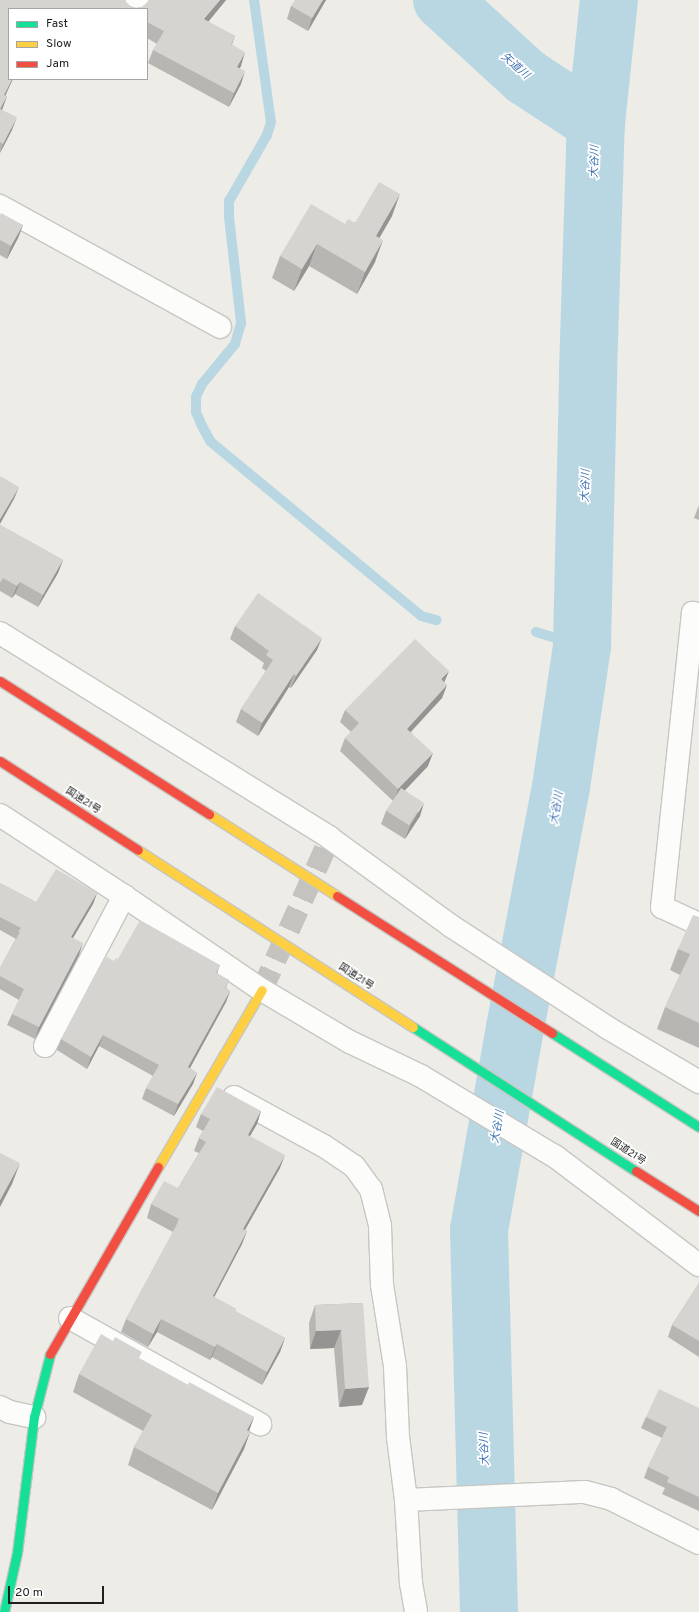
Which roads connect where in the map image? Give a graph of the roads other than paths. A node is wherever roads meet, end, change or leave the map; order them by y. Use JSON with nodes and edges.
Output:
{"nodes":[{"id":1,"x":0,"y":206,"type":"edge"},
{"id":2,"x":220,"y":327,"type":"dead end"},
{"id":3,"x":699,"y":616,"type":"edge"},
{"id":4,"x":0,"y":633,"type":"edge"},
{"id":5,"x":0,"y":681,"type":"edge"},
{"id":6,"x":0,"y":761,"type":"edge"},
{"id":7,"x":0,"y":815,"type":"edge"},
{"id":8,"x":124,"y":896,"type":"junction"},
{"id":9,"x":699,"y":924,"type":"edge"},
{"id":10,"x":262,"y":990,"type":"junction"},
{"id":11,"x":45,"y":1046,"type":"dead end"},
{"id":12,"x":699,"y":1082,"type":"edge"},
{"id":13,"x":208,"y":1084,"type":"junction"},
{"id":14,"x":699,"y":1127,"type":"edge"},
{"id":15,"x":699,"y":1211,"type":"edge"},
{"id":16,"x":699,"y":1265,"type":"edge"},
{"id":17,"x":70,"y":1318,"type":"junction"},
{"id":18,"x":0,"y":1407,"type":"edge"},
{"id":19,"x":34,"y":1417,"type":"junction"},
{"id":20,"x":260,"y":1424,"type":"dead end"},
{"id":21,"x":417,"y":1499,"type":"junction"},
{"id":22,"x":699,"y":1543,"type":"edge"},
{"id":23,"x":4,"y":1612,"type":"edge"},
{"id":24,"x":416,"y":1612,"type":"edge"}],
"edges":[{"from":1,"to":2,"type":"street"},
{"from":3,"to":9,"type":"street"},
{"from":4,"to":12,"type":"street"},
{"from":5,"to":14,"type":"main road"},
{"from":6,"to":15,"type":"main road","name":"国道21号"},
{"from":7,"to":8,"type":"street"},
{"from":8,"to":10,"type":"street"},
{"from":8,"to":11,"type":"street"},
{"from":10,"to":13,"type":"main road"},
{"from":10,"to":16,"type":"street"},
{"from":13,"to":17,"type":"main road"},
{"from":13,"to":21,"type":"street"},
{"from":17,"to":19,"type":"main road"},
{"from":17,"to":20,"type":"street"},
{"from":18,"to":19,"type":"street"},
{"from":19,"to":23,"type":"main road"},
{"from":21,"to":22,"type":"street"},
{"from":21,"to":24,"type":"street"}]}
